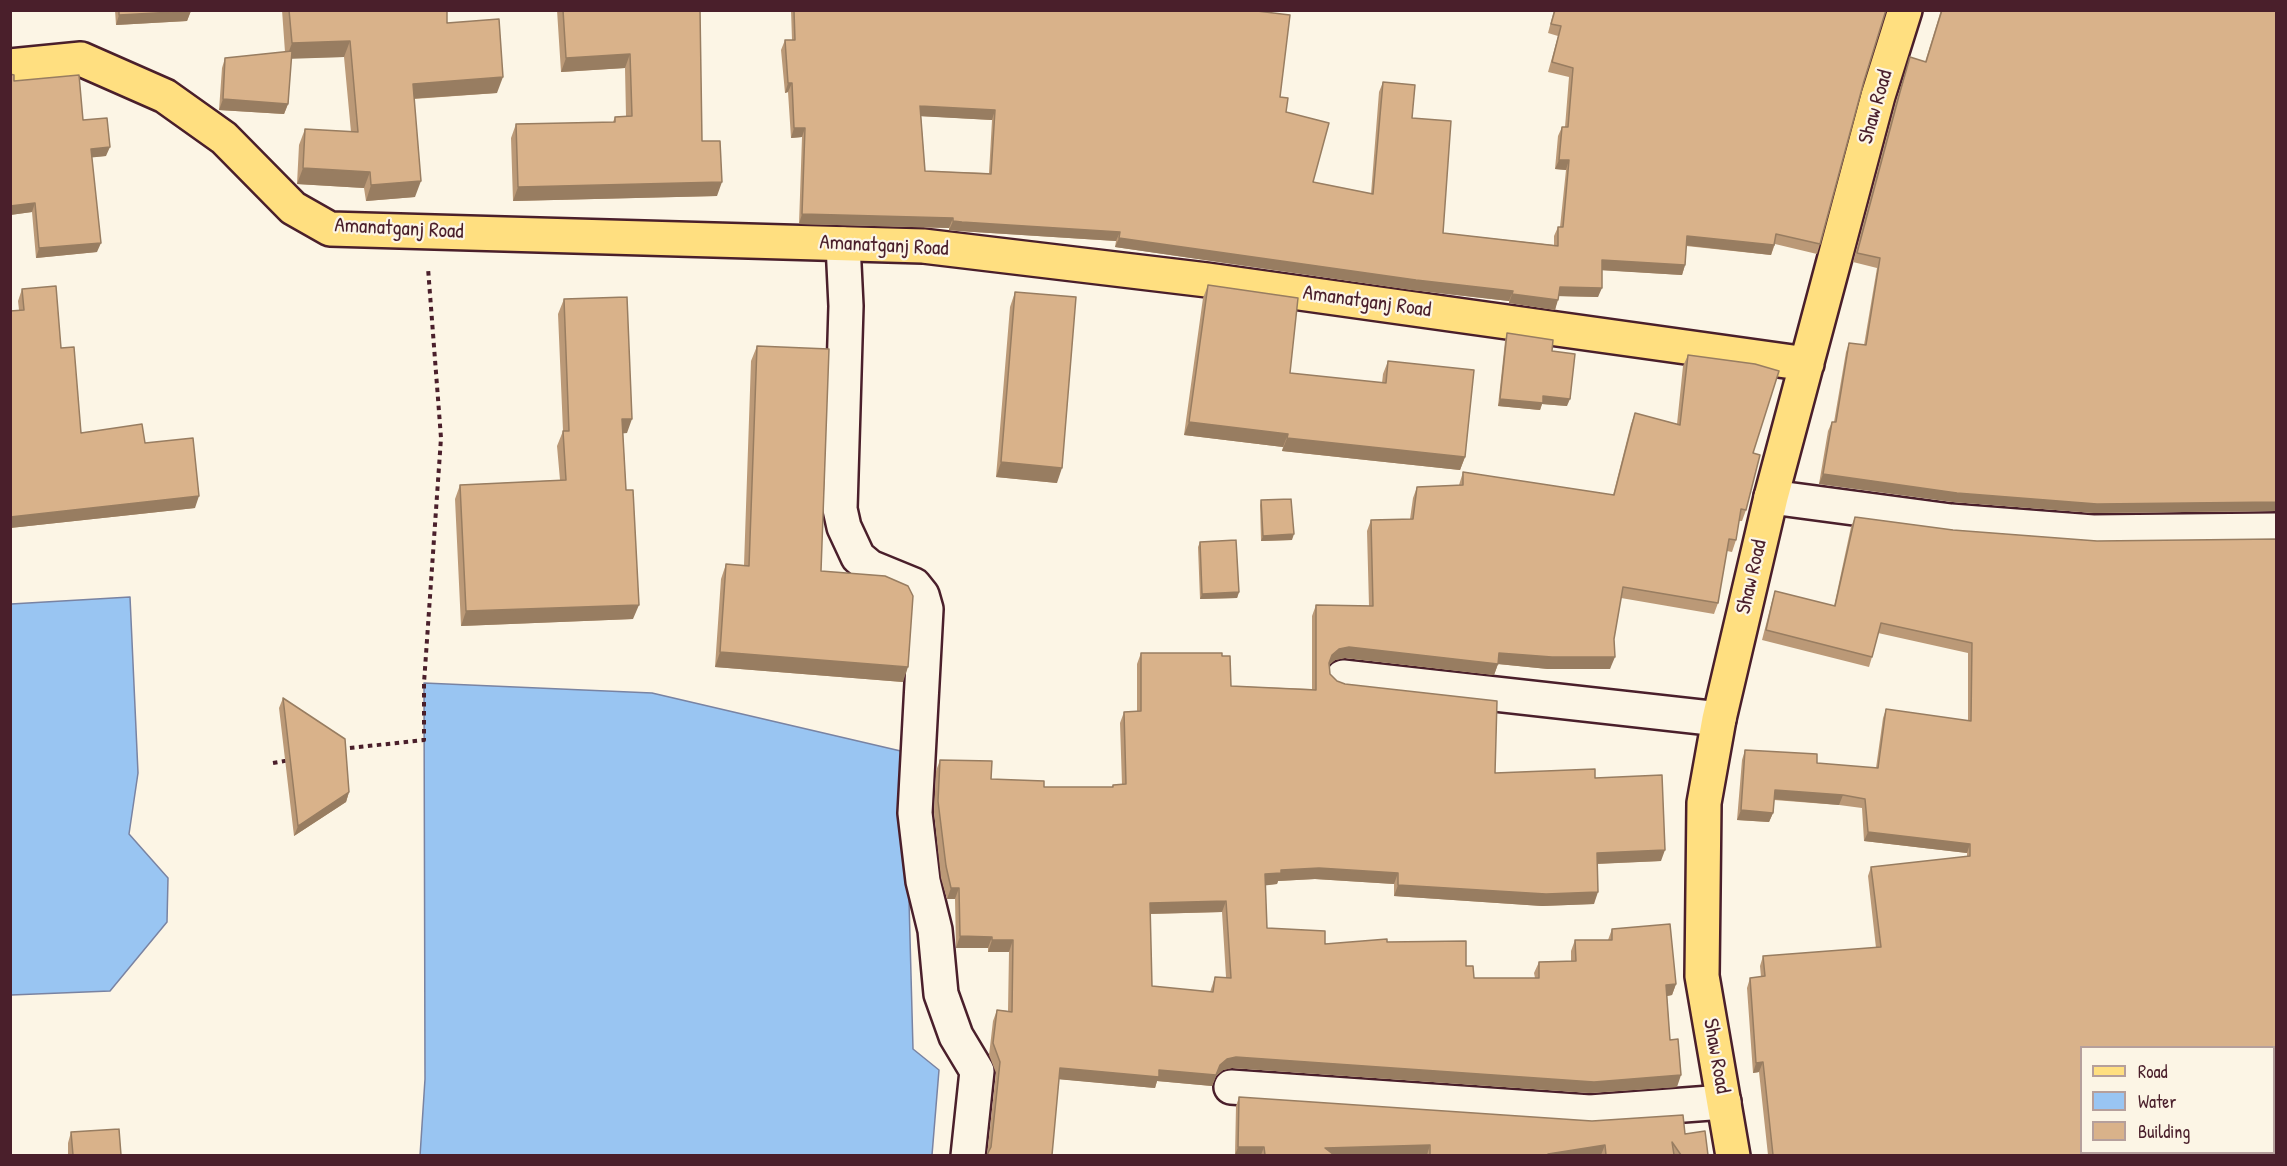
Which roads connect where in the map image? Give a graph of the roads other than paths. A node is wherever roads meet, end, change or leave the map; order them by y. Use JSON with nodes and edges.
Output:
{"nodes":[{"id":1,"x":1905,"y":10,"type":"edge"},
{"id":2,"x":10,"y":66,"type":"edge"},
{"id":3,"x":843,"y":244,"type":"junction"},
{"id":4,"x":1807,"y":364,"type":"junction"},
{"id":5,"x":1771,"y":496,"type":"junction"},
{"id":6,"x":2277,"y":530,"type":"edge"},
{"id":7,"x":1343,"y":677,"type":"dead end"},
{"id":8,"x":1719,"y":719,"type":"junction"},
{"id":9,"x":1231,"y":1087,"type":"dead end"},
{"id":10,"x":1724,"y":1102,"type":"junction"},
{"id":11,"x":968,"y":1155,"type":"edge"},
{"id":12,"x":1733,"y":1155,"type":"edge"}],
"edges":[{"from":1,"to":4,"type":"main road","name":"Shaw Road"},
{"from":2,"to":3,"type":"main road","name":"Amanatganj Road"},
{"from":3,"to":4,"type":"main road","name":"Amanatganj Road"},
{"from":3,"to":11,"type":"street"},
{"from":4,"to":5,"type":"main road","name":"Shaw Road"},
{"from":5,"to":6,"type":"street"},
{"from":5,"to":8,"type":"main road","name":"Shaw Road"},
{"from":7,"to":8,"type":"street"},
{"from":8,"to":10,"type":"main road","name":"Shaw Road"},
{"from":9,"to":10,"type":"street"},
{"from":10,"to":12,"type":"main road","name":"Shaw Road"}]}
